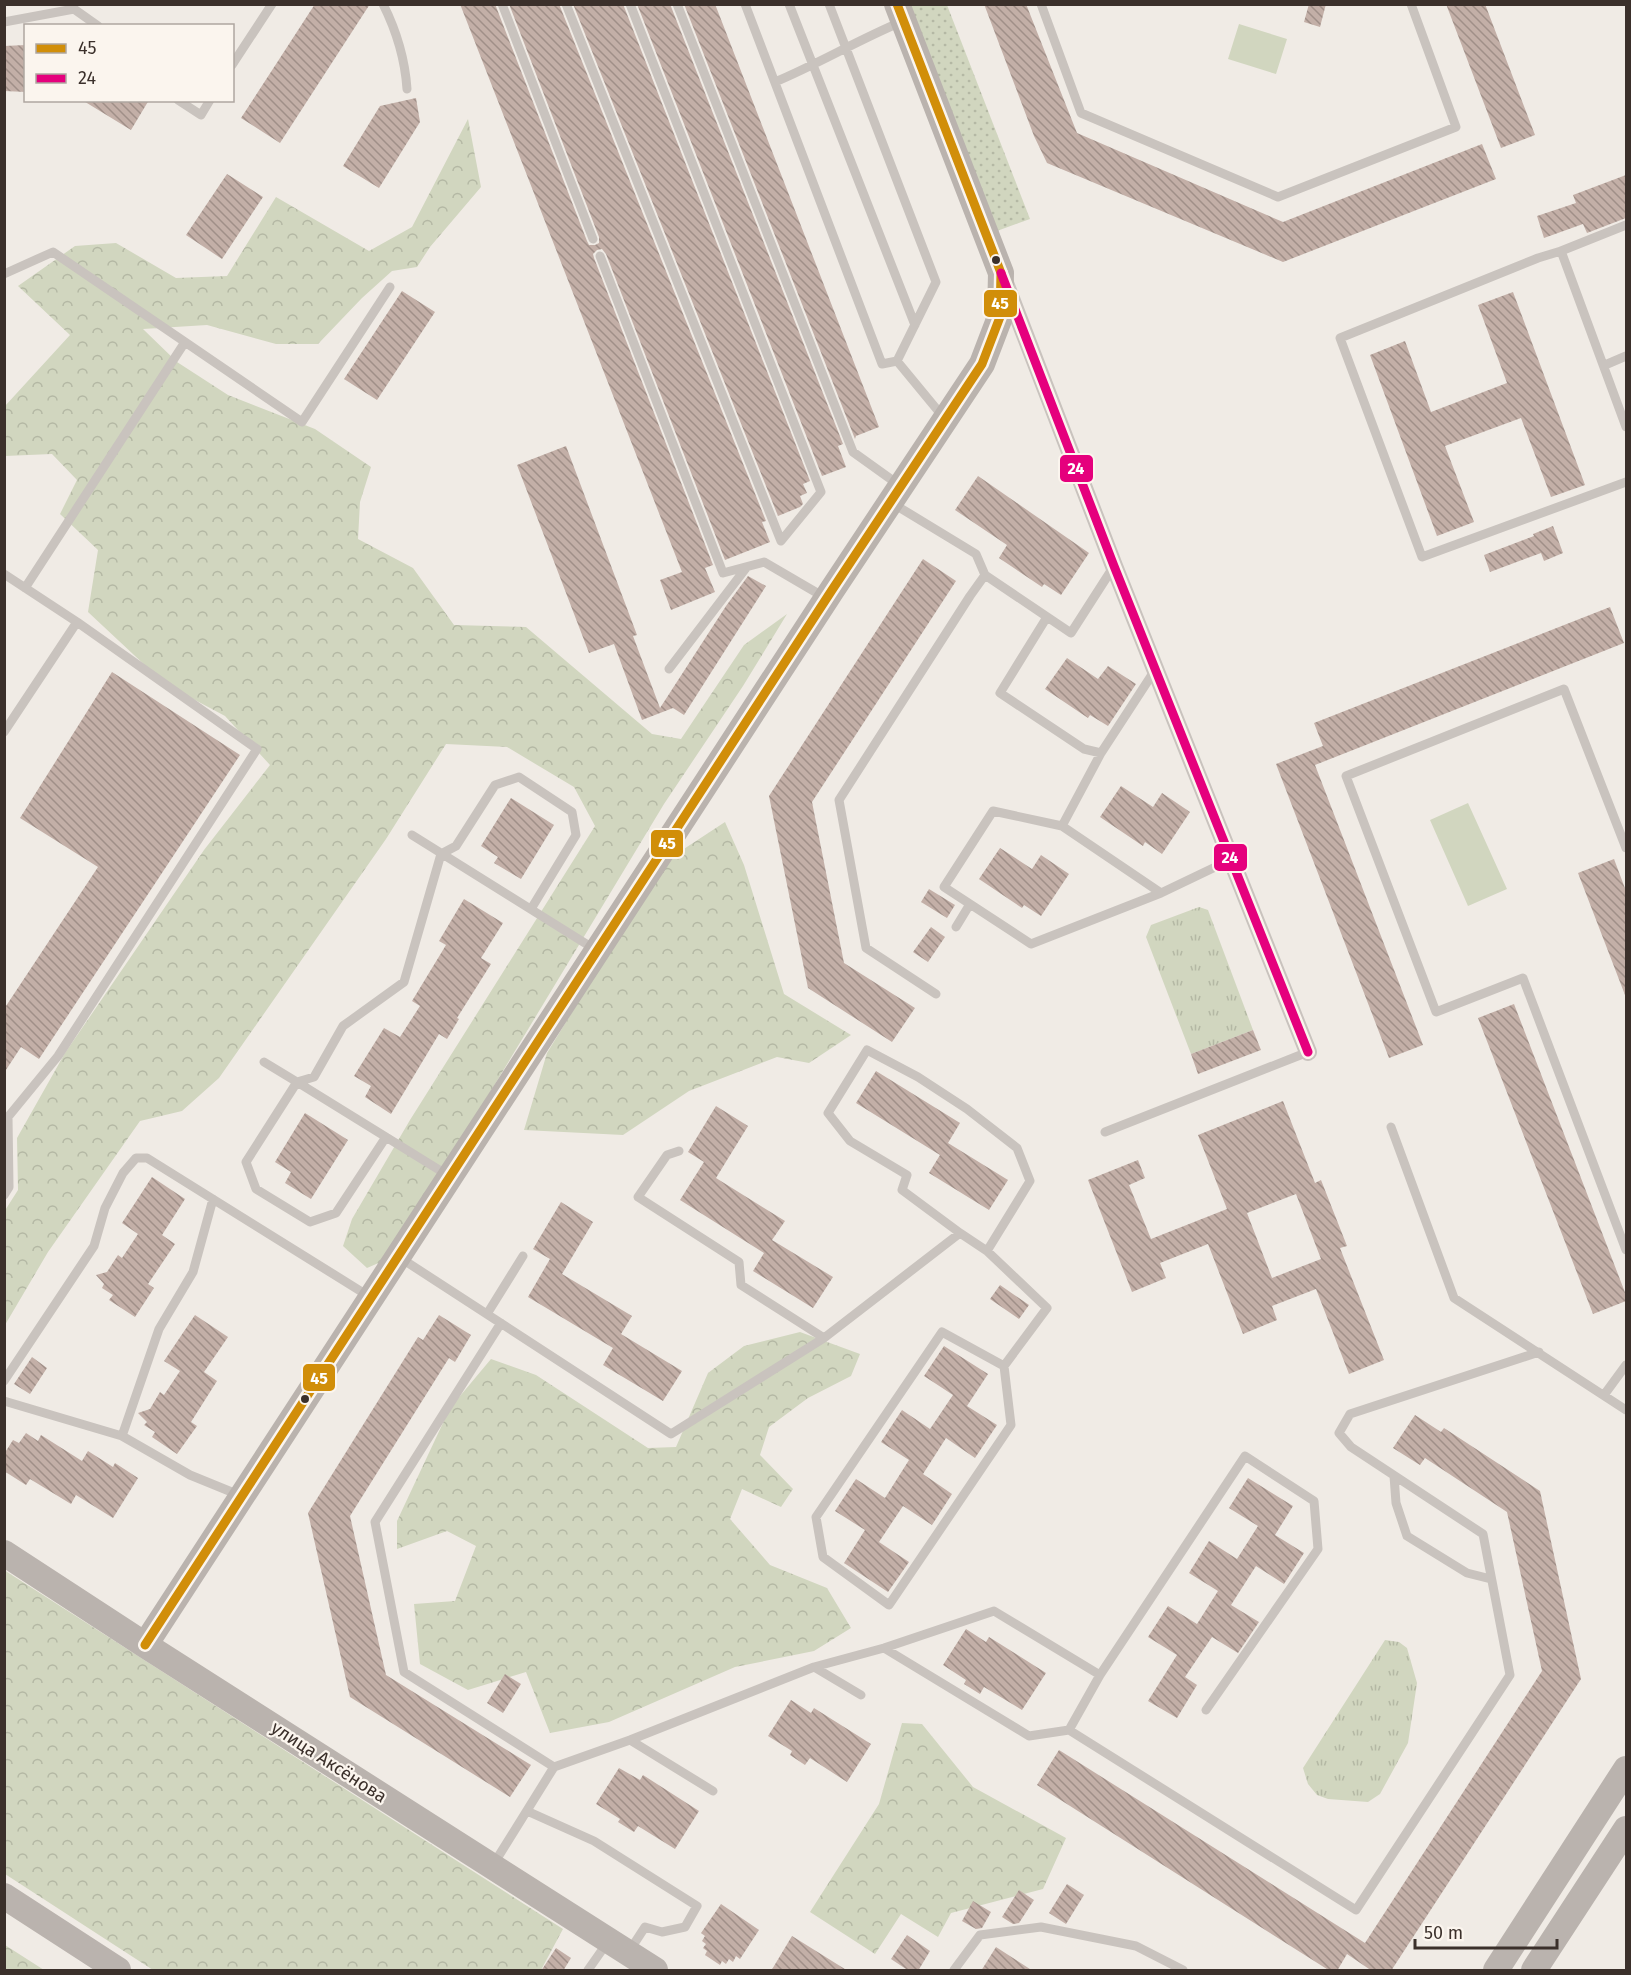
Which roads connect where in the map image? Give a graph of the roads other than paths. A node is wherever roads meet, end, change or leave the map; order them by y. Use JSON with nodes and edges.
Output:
{"nodes":[{"id":1,"x":272,"y":4,"type":"edge"},
{"id":2,"x":383,"y":4,"type":"edge"},
{"id":3,"x":502,"y":4,"type":"edge"},
{"id":4,"x":566,"y":4,"type":"edge"},
{"id":5,"x":630,"y":4,"type":"edge"},
{"id":6,"x":677,"y":4,"type":"edge"},
{"id":7,"x":745,"y":4,"type":"edge"},
{"id":8,"x":789,"y":4,"type":"edge"},
{"id":9,"x":829,"y":4,"type":"edge"},
{"id":10,"x":1041,"y":4,"type":"edge"},
{"id":11,"x":1411,"y":4,"type":"edge"},
{"id":12,"x":56,"y":8,"type":"edge"},
{"id":13,"x":900,"y":13,"type":"edge"},
{"id":14,"x":4,"y":22,"type":"edge"},
{"id":15,"x":95,"y":24,"type":"edge"},
{"id":16,"x":845,"y":49,"type":"junction"},
{"id":17,"x":234,"y":62,"type":"edge"},
{"id":18,"x":813,"y":66,"type":"junction"},
{"id":19,"x":775,"y":82,"type":"junction"},
{"id":20,"x":407,"y":89,"type":"dead end"},
{"id":21,"x":181,"y":102,"type":"edge"},
{"id":22,"x":209,"y":102,"type":"edge"},
{"id":23,"x":1626,"y":225,"type":"edge"},
{"id":24,"x":593,"y":239,"type":"dead end"},
{"id":25,"x":1561,"y":251,"type":"junction"},
{"id":26,"x":600,"y":256,"type":"dead end"},
{"id":27,"x":1001,"y":273,"type":"junction"},
{"id":28,"x":4,"y":274,"type":"edge"},
{"id":29,"x":390,"y":287,"type":"dead end"},
{"id":30,"x":915,"y":325,"type":"junction"},
{"id":31,"x":184,"y":342,"type":"junction"},
{"id":32,"x":1626,"y":356,"type":"edge"},
{"id":33,"x":897,"y":361,"type":"junction"},
{"id":34,"x":1605,"y":365,"type":"junction"},
{"id":35,"x":945,"y":420,"type":"junction"},
{"id":36,"x":1626,"y":427,"type":"edge"},
{"id":37,"x":1626,"y":482,"type":"edge"},
{"id":38,"x":895,"y":494,"type":"junction"},
{"id":39,"x":1114,"y":566,"type":"junction"},
{"id":40,"x":746,"y":568,"type":"junction"},
{"id":41,"x":4,"y":574,"type":"edge"},
{"id":42,"x":985,"y":575,"type":"junction"},
{"id":43,"x":25,"y":588,"type":"junction"},
{"id":44,"x":826,"y":599,"type":"junction"},
{"id":45,"x":1047,"y":617,"type":"junction"},
{"id":46,"x":77,"y":622,"type":"junction"},
{"id":47,"x":669,"y":669,"type":"dead end"},
{"id":48,"x":1156,"y":669,"type":"junction"},
{"id":49,"x":4,"y":732,"type":"edge"},
{"id":50,"x":1101,"y":753,"type":"junction"},
{"id":51,"x":1062,"y":826,"type":"junction"},
{"id":52,"x":412,"y":835,"type":"dead end"},
{"id":53,"x":1626,"y":848,"type":"edge"},
{"id":54,"x":441,"y":854,"type":"junction"},
{"id":55,"x":1232,"y":859,"type":"junction"},
{"id":56,"x":1161,"y":892,"type":"junction"},
{"id":57,"x":970,"y":904,"type":"junction"},
{"id":58,"x":531,"y":909,"type":"junction"},
{"id":59,"x":956,"y":927,"type":"dead end"},
{"id":60,"x":597,"y":951,"type":"junction"},
{"id":61,"x":936,"y":994,"type":"dead end"},
{"id":62,"x":1308,"y":1052,"type":"joint"},
{"id":63,"x":264,"y":1062,"type":"dead end"},
{"id":64,"x":297,"y":1082,"type":"junction"},
{"id":65,"x":1391,"y":1127,"type":"dead end"},
{"id":66,"x":1105,"y":1132,"type":"dead end"},
{"id":67,"x":386,"y":1137,"type":"junction"},
{"id":68,"x":679,"y":1151,"type":"dead end"},
{"id":69,"x":451,"y":1177,"type":"junction"},
{"id":70,"x":4,"y":1195,"type":"edge"},
{"id":71,"x":213,"y":1199,"type":"junction"},
{"id":72,"x":960,"y":1233,"type":"junction"},
{"id":73,"x":1626,"y":1250,"type":"edge"},
{"id":74,"x":987,"y":1251,"type":"junction"},
{"id":75,"x":523,"y":1256,"type":"dead end"},
{"id":76,"x":399,"y":1257,"type":"junction"},
{"id":77,"x":372,"y":1298,"type":"junction"},
{"id":78,"x":487,"y":1314,"type":"junction"},
{"id":79,"x":501,"y":1323,"type":"junction"},
{"id":80,"x":824,"y":1338,"type":"junction"},
{"id":81,"x":1539,"y":1352,"type":"junction"},
{"id":82,"x":1626,"y":1365,"type":"edge"},
{"id":83,"x":1004,"y":1366,"type":"junction"},
{"id":84,"x":4,"y":1381,"type":"edge"},
{"id":85,"x":1604,"y":1395,"type":"junction"},
{"id":86,"x":4,"y":1401,"type":"edge"},
{"id":87,"x":1626,"y":1410,"type":"edge"},
{"id":88,"x":122,"y":1436,"type":"junction"},
{"id":89,"x":1394,"y":1476,"type":"junction"},
{"id":90,"x":242,"y":1496,"type":"junction"},
{"id":91,"x":4,"y":1553,"type":"edge"},
{"id":92,"x":1491,"y":1579,"type":"junction"},
{"id":93,"x":145,"y":1645,"type":"junction"},
{"id":94,"x":884,"y":1648,"type":"junction"},
{"id":95,"x":814,"y":1667,"type":"junction"},
{"id":96,"x":1100,"y":1675,"type":"junction"},
{"id":97,"x":861,"y":1695,"type":"dead end"},
{"id":98,"x":1206,"y":1710,"type":"dead end"},
{"id":99,"x":1069,"y":1730,"type":"junction"},
{"id":100,"x":630,"y":1740,"type":"junction"},
{"id":101,"x":554,"y":1767,"type":"junction"},
{"id":102,"x":1626,"y":1769,"type":"edge"},
{"id":103,"x":713,"y":1791,"type":"dead end"},
{"id":104,"x":527,"y":1811,"type":"junction"},
{"id":105,"x":1626,"y":1830,"type":"edge"},
{"id":106,"x":492,"y":1867,"type":"junction"},
{"id":107,"x":4,"y":1896,"type":"edge"},
{"id":108,"x":618,"y":1947,"type":"junction"},
{"id":109,"x":118,"y":1971,"type":"edge"},
{"id":110,"x":588,"y":1971,"type":"edge"},
{"id":111,"x":655,"y":1971,"type":"edge"},
{"id":112,"x":954,"y":1971,"type":"edge"},
{"id":113,"x":1183,"y":1971,"type":"edge"},
{"id":114,"x":1496,"y":1971,"type":"edge"},
{"id":115,"x":1534,"y":1971,"type":"edge"}],
"edges":[{"from":1,"to":17,"type":"lane"},
{"from":2,"to":20,"type":"lane"},
{"from":3,"to":24,"type":"lane"},
{"from":4,"to":5,"type":"lane"},
{"from":6,"to":38,"type":"lane"},
{"from":7,"to":19,"type":"lane"},
{"from":8,"to":18,"type":"lane"},
{"from":9,"to":16,"type":"lane"},
{"from":10,"to":11,"type":"lane"},
{"from":12,"to":14,"type":"lane"},
{"from":12,"to":15,"type":"lane"},
{"from":13,"to":16,"type":"lane"},
{"from":13,"to":27,"type":"street"},
{"from":16,"to":18,"type":"lane"},
{"from":16,"to":30,"type":"lane"},
{"from":18,"to":19,"type":"lane"},
{"from":18,"to":30,"type":"lane"},
{"from":19,"to":33,"type":"lane"},
{"from":21,"to":22,"type":"lane"},
{"from":23,"to":25,"type":"lane"},
{"from":25,"to":34,"type":"lane"},
{"from":25,"to":37,"type":"lane"},
{"from":26,"to":40,"type":"lane"},
{"from":27,"to":35,"type":"street"},
{"from":27,"to":39,"type":"street"},
{"from":28,"to":31,"type":"lane"},
{"from":29,"to":31,"type":"lane"},
{"from":30,"to":33,"type":"lane"},
{"from":31,"to":43,"type":"lane"},
{"from":32,"to":34,"type":"lane"},
{"from":33,"to":35,"type":"lane"},
{"from":34,"to":36,"type":"lane"},
{"from":35,"to":38,"type":"street"},
{"from":38,"to":42,"type":"lane"},
{"from":38,"to":44,"type":"street"},
{"from":39,"to":45,"type":"lane"},
{"from":39,"to":48,"type":"street"},
{"from":40,"to":44,"type":"lane"},
{"from":40,"to":47,"type":"lane"},
{"from":41,"to":43,"type":"lane"},
{"from":42,"to":45,"type":"lane"},
{"from":42,"to":61,"type":"lane"},
{"from":43,"to":46,"type":"lane"},
{"from":44,"to":60,"type":"street"},
{"from":45,"to":50,"type":"lane"},
{"from":46,"to":49,"type":"lane"},
{"from":46,"to":70,"type":"lane"},
{"from":48,"to":50,"type":"lane"},
{"from":48,"to":55,"type":"street"},
{"from":50,"to":51,"type":"lane"},
{"from":51,"to":56,"type":"lane"},
{"from":51,"to":57,"type":"lane"},
{"from":52,"to":54,"type":"lane"},
{"from":53,"to":73,"type":"lane"},
{"from":54,"to":58,"type":"lane"},
{"from":54,"to":58,"type":"lane"},
{"from":54,"to":64,"type":"lane"},
{"from":55,"to":56,"type":"lane"},
{"from":55,"to":62,"type":"street"},
{"from":56,"to":57,"type":"lane"},
{"from":57,"to":59,"type":"lane"},
{"from":58,"to":60,"type":"lane"},
{"from":60,"to":69,"type":"street"},
{"from":62,"to":66,"type":"lane"},
{"from":63,"to":64,"type":"lane"},
{"from":64,"to":67,"type":"lane"},
{"from":64,"to":67,"type":"lane"},
{"from":65,"to":81,"type":"lane"},
{"from":67,"to":69,"type":"lane"},
{"from":68,"to":80,"type":"lane"},
{"from":69,"to":76,"type":"street"},
{"from":71,"to":77,"type":"lane"},
{"from":71,"to":84,"type":"lane"},
{"from":71,"to":88,"type":"lane"},
{"from":72,"to":74,"type":"lane"},
{"from":72,"to":74,"type":"lane"},
{"from":72,"to":80,"type":"lane"},
{"from":74,"to":83,"type":"lane"},
{"from":75,"to":78,"type":"lane"},
{"from":76,"to":77,"type":"street"},
{"from":76,"to":78,"type":"lane"},
{"from":77,"to":90,"type":"street"},
{"from":78,"to":79,"type":"lane"},
{"from":79,"to":80,"type":"lane"},
{"from":79,"to":101,"type":"lane"},
{"from":81,"to":85,"type":"lane"},
{"from":81,"to":89,"type":"lane"},
{"from":82,"to":85,"type":"lane"},
{"from":83,"to":83,"type":"lane"},
{"from":85,"to":87,"type":"lane"},
{"from":86,"to":88,"type":"lane"},
{"from":88,"to":90,"type":"lane"},
{"from":89,"to":92,"type":"lane"},
{"from":89,"to":92,"type":"lane"},
{"from":90,"to":93,"type":"street"},
{"from":91,"to":93,"type":"street","name":"улица Аксёнова"},
{"from":92,"to":99,"type":"lane"},
{"from":93,"to":106,"type":"street","name":"улица Аксёнова"},
{"from":94,"to":95,"type":"lane"},
{"from":94,"to":96,"type":"lane"},
{"from":94,"to":99,"type":"lane"},
{"from":95,"to":97,"type":"lane"},
{"from":95,"to":100,"type":"lane"},
{"from":96,"to":98,"type":"lane"},
{"from":96,"to":99,"type":"lane"},
{"from":100,"to":101,"type":"lane"},
{"from":100,"to":103,"type":"lane"},
{"from":101,"to":104,"type":"lane"},
{"from":102,"to":114,"type":"street"},
{"from":104,"to":106,"type":"lane"},
{"from":104,"to":108,"type":"lane"},
{"from":105,"to":115,"type":"street"},
{"from":106,"to":108,"type":"street","name":"улица Аксёнова"},
{"from":107,"to":109,"type":"street"},
{"from":108,"to":110,"type":"lane"},
{"from":108,"to":111,"type":"street","name":"улица Аксёнова"},
{"from":112,"to":113,"type":"lane"}]}
